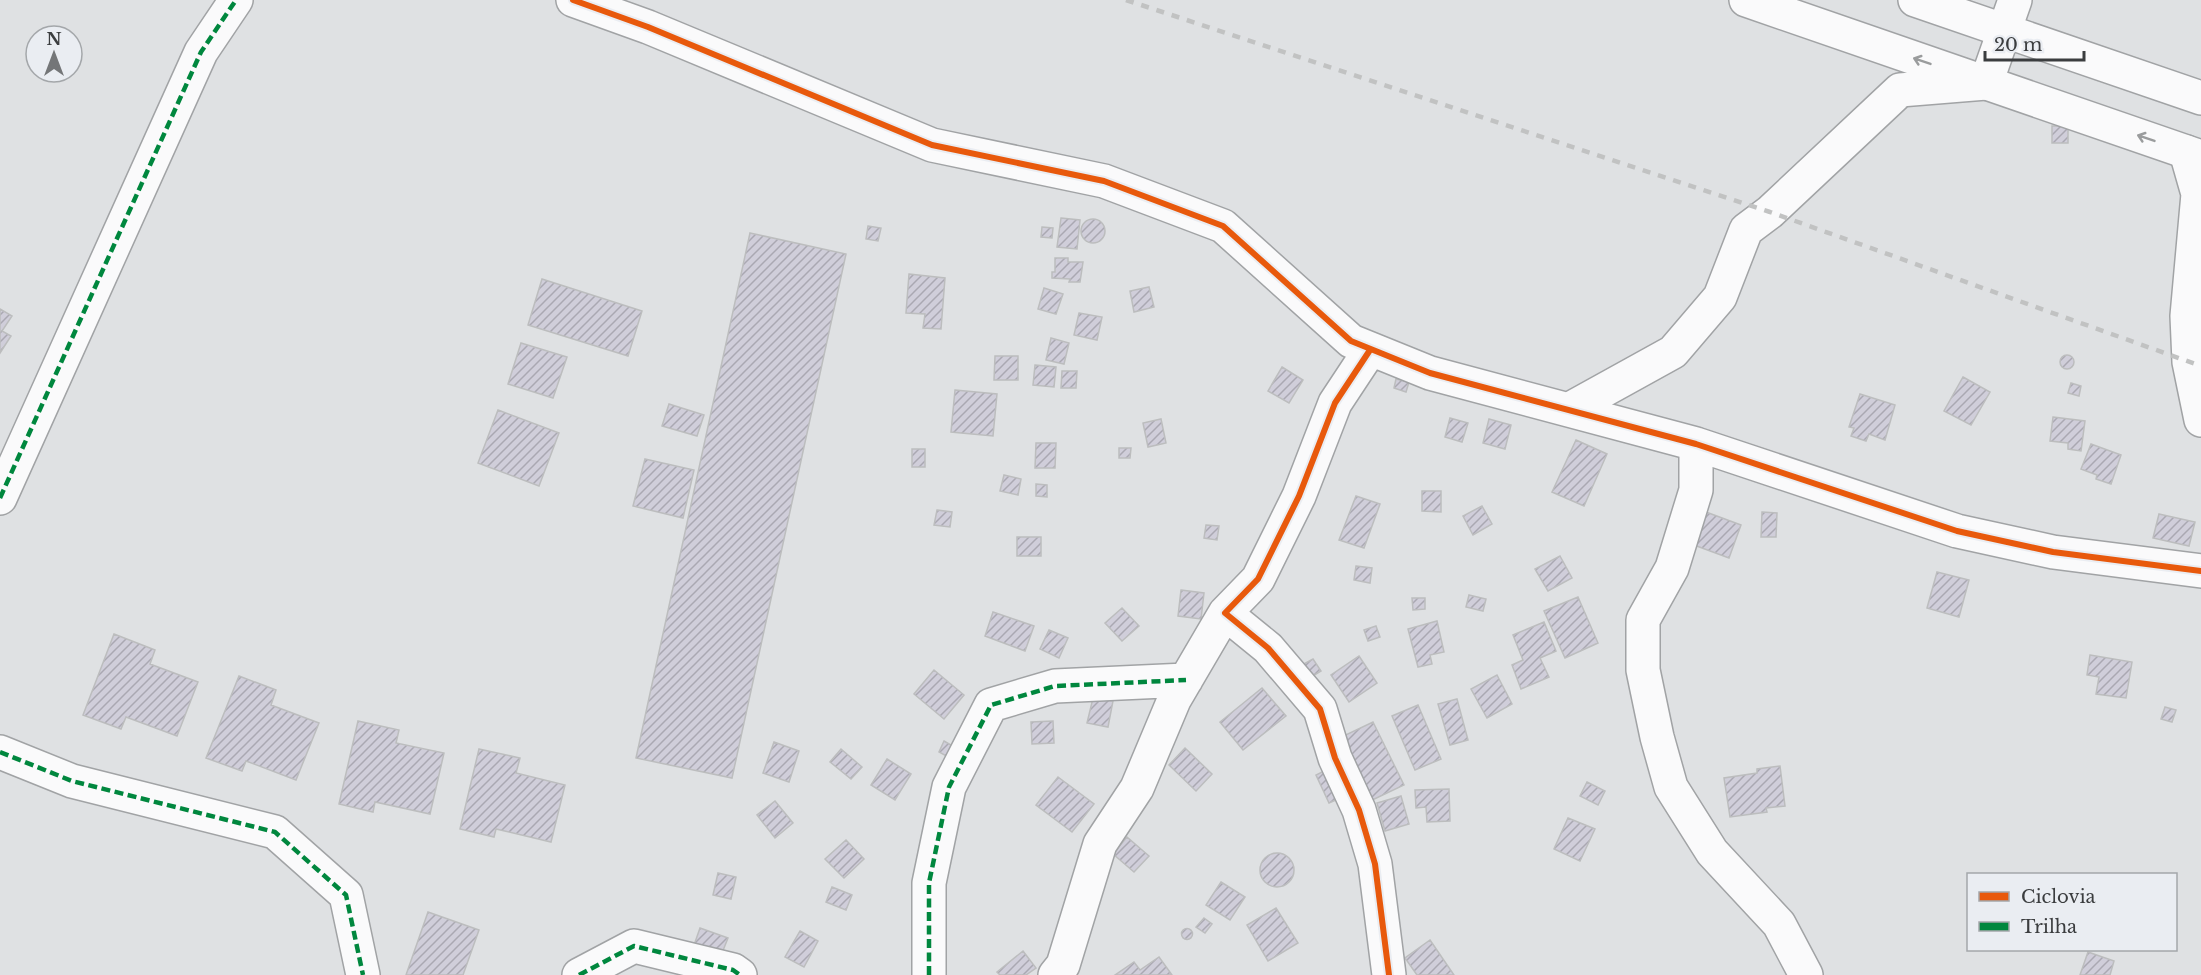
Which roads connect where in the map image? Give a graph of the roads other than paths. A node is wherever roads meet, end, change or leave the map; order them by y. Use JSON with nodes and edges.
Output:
{"nodes":[{"id":1,"x":236,"y":0,"type":"edge"},
{"id":2,"x":573,"y":0,"type":"edge"},
{"id":3,"x":1746,"y":0,"type":"edge"},
{"id":4,"x":1915,"y":0,"type":"edge"},
{"id":5,"x":2015,"y":0,"type":"edge"},
{"id":6,"x":2004,"y":31,"type":"junction"},
{"id":7,"x":1986,"y":83,"type":"junction"},
{"id":8,"x":2201,"y":98,"type":"edge"},
{"id":9,"x":2194,"y":154,"type":"edge"},
{"id":10,"x":1371,"y":350,"type":"junction"},
{"id":11,"x":1568,"y":410,"type":"junction"},
{"id":12,"x":2201,"y":420,"type":"edge"},
{"id":13,"x":1696,"y":444,"type":"junction"},
{"id":14,"x":0,"y":498,"type":"edge"},
{"id":15,"x":2201,"y":571,"type":"edge"},
{"id":16,"x":1225,"y":612,"type":"junction"},
{"id":17,"x":1186,"y":680,"type":"junction"},
{"id":18,"x":0,"y":752,"type":"edge"},
{"id":19,"x":363,"y":975,"type":"edge"},
{"id":20,"x":579,"y":975,"type":"edge"},
{"id":21,"x":740,"y":975,"type":"edge"},
{"id":22,"x":929,"y":975,"type":"edge"},
{"id":23,"x":1055,"y":975,"type":"edge"},
{"id":24,"x":1389,"y":975,"type":"edge"},
{"id":25,"x":1806,"y":975,"type":"edge"}],
"edges":[{"from":1,"to":14,"type":"main road"},
{"from":2,"to":10,"type":"main road"},
{"from":7,"to":3,"type":"main road","one_way":true},
{"from":4,"to":6,"type":"main road"},
{"from":5,"to":6,"type":"main road"},
{"from":6,"to":7,"type":"main road"},
{"from":6,"to":8,"type":"main road"},
{"from":9,"to":7,"type":"main road","one_way":true},
{"from":7,"to":11,"type":"main road"},
{"from":9,"to":12,"type":"main road"},
{"from":10,"to":11,"type":"main road"},
{"from":10,"to":16,"type":"main road"},
{"from":11,"to":13,"type":"main road"},
{"from":13,"to":15,"type":"main road"},
{"from":13,"to":25,"type":"main road"},
{"from":16,"to":17,"type":"main road"},
{"from":16,"to":24,"type":"main road"},
{"from":17,"to":22,"type":"main road"},
{"from":17,"to":23,"type":"main road"},
{"from":18,"to":19,"type":"main road"},
{"from":20,"to":21,"type":"main road"}]}
